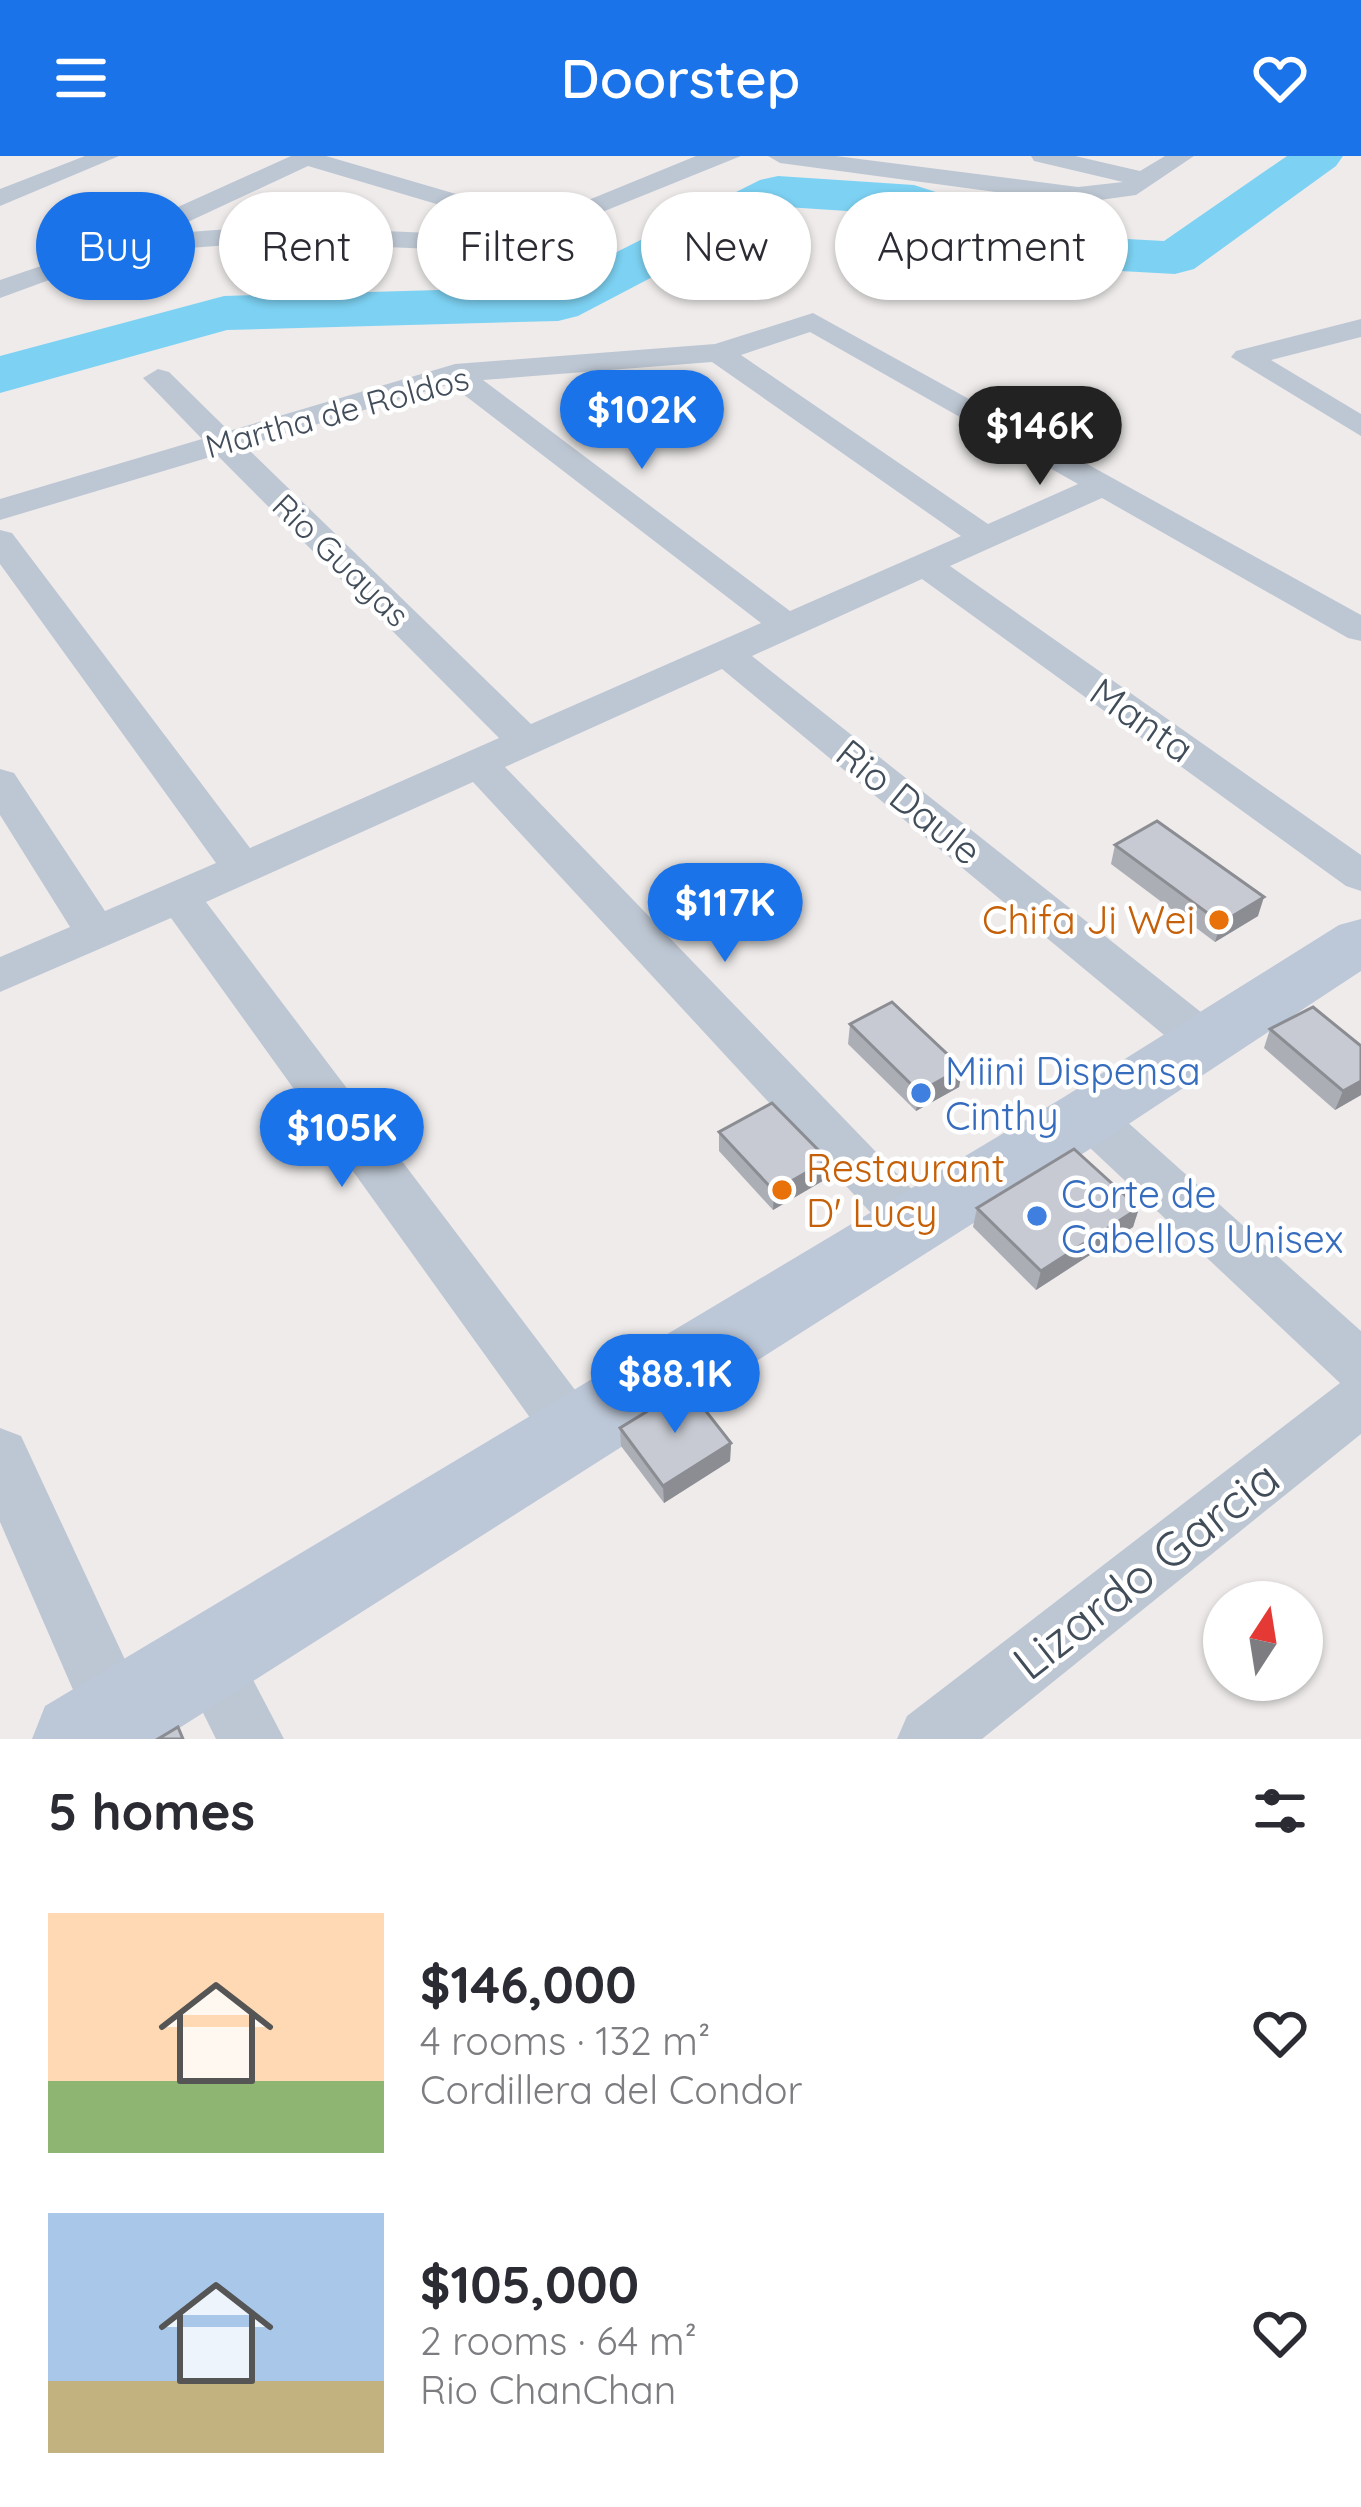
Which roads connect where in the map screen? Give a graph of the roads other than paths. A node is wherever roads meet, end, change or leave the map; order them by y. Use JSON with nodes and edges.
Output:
{"nodes":[{"id":1,"x":107,"y":156,"type":"edge"},
{"id":2,"x":780,"y":156,"type":"edge"},
{"id":3,"x":1043,"y":156,"type":"edge"},
{"id":4,"x":1182,"y":156,"type":"edge"},
{"id":5,"x":309,"y":157,"type":"edge"},
{"id":6,"x":715,"y":157,"type":"edge"},
{"id":7,"x":1145,"y":179,"type":"junction"},
{"id":8,"x":425,"y":192,"type":"edge"},
{"id":9,"x":0,"y":198,"type":"edge"},
{"id":10,"x":617,"y":198,"type":"edge"},
{"id":11,"x":212,"y":199,"type":"junction"},
{"id":12,"x":219,"y":203,"type":"edge"},
{"id":13,"x":195,"y":207,"type":"edge"},
{"id":14,"x":36,"y":276,"type":"edge"},
{"id":15,"x":0,"y":290,"type":"edge"},
{"id":16,"x":1361,"y":328,"type":"edge"},
{"id":17,"x":718,"y":353,"type":"junction"},
{"id":18,"x":455,"y":373,"type":"junction"},
{"id":19,"x":158,"y":378,"type":"dead end"},
{"id":20,"x":1361,"y":427,"type":"edge"},
{"id":21,"x":221,"y":443,"type":"junction"},
{"id":22,"x":1104,"y":484,"type":"junction"},
{"id":23,"x":0,"y":510,"type":"edge"},
{"id":24,"x":985,"y":537,"type":"junction"},
{"id":25,"x":0,"y":540,"type":"edge"},
{"id":26,"x":924,"y":564,"type":"junction"},
{"id":27,"x":786,"y":626,"type":"junction"},
{"id":28,"x":1361,"y":630,"type":"edge"},
{"id":29,"x":725,"y":653,"type":"junction"},
{"id":30,"x":526,"y":742,"type":"junction"},
{"id":31,"x":478,"y":763,"type":"junction"},
{"id":32,"x":0,"y":782,"type":"edge"},
{"id":33,"x":242,"y":868,"type":"junction"},
{"id":34,"x":1361,"y":876,"type":"edge"},
{"id":35,"x":179,"y":897,"type":"junction"},
{"id":36,"x":96,"y":933,"type":"junction"},
{"id":37,"x":1361,"y":940,"type":"edge"},
{"id":38,"x":0,"y":976,"type":"edge"},
{"id":39,"x":1204,"y":1041,"type":"junction"},
{"id":40,"x":1088,"y":1116,"type":"junction"},
{"id":41,"x":913,"y":1224,"type":"junction"},
{"id":42,"x":1361,"y":1366,"type":"edge"},
{"id":43,"x":1361,"y":1400,"type":"edge"},
{"id":44,"x":574,"y":1432,"type":"junction"},
{"id":45,"x":0,"y":1455,"type":"edge"},
{"id":46,"x":208,"y":1658,"type":"junction"},
{"id":47,"x":97,"y":1727,"type":"edge"},
{"id":48,"x":251,"y":1739,"type":"edge"},
{"id":49,"x":930,"y":1739,"type":"edge"}],
"edges":[{"from":1,"to":9,"type":"street"},
{"from":2,"to":7,"type":"street"},
{"from":3,"to":7,"type":"street"},
{"from":4,"to":7,"type":"street"},
{"from":5,"to":8,"type":"street"},
{"from":5,"to":11,"type":"street"},
{"from":6,"to":10,"type":"street"},
{"from":11,"to":12,"type":"street"},
{"from":11,"to":13,"type":"street"},
{"from":14,"to":15,"type":"street"},
{"from":16,"to":20,"type":"street"},
{"from":17,"to":18,"type":"street","name":"Martha de Roldos"},
{"from":17,"to":22,"type":"street","name":"Martha de Roldos"},
{"from":17,"to":24,"type":"street"},
{"from":18,"to":21,"type":"street","name":"Martha de Roldos"},
{"from":18,"to":27,"type":"street"},
{"from":19,"to":21,"type":"street","name":"Rio Guayas"},
{"from":21,"to":23,"type":"street","name":"Martha de Roldos"},
{"from":21,"to":30,"type":"street","name":"Rio Guayas"},
{"from":22,"to":24,"type":"street"},
{"from":22,"to":28,"type":"street","name":"Martha de Roldos"},
{"from":24,"to":26,"type":"street"},
{"from":25,"to":33,"type":"street"},
{"from":26,"to":27,"type":"street"},
{"from":26,"to":34,"type":"street","name":"Manta"},
{"from":27,"to":29,"type":"street"},
{"from":29,"to":30,"type":"street"},
{"from":29,"to":39,"type":"street","name":"Rio Daule"},
{"from":30,"to":31,"type":"street"},
{"from":31,"to":33,"type":"street"},
{"from":31,"to":41,"type":"street"},
{"from":32,"to":36,"type":"street"},
{"from":33,"to":35,"type":"street"},
{"from":35,"to":36,"type":"street"},
{"from":35,"to":44,"type":"street"},
{"from":36,"to":38,"type":"street"},
{"from":37,"to":39,"type":"street"},
{"from":39,"to":40,"type":"street"},
{"from":40,"to":41,"type":"street"},
{"from":40,"to":42,"type":"street"},
{"from":41,"to":44,"type":"street"},
{"from":43,"to":49,"type":"street","name":"Lizardo Garcia"},
{"from":44,"to":46,"type":"street"},
{"from":45,"to":47,"type":"street"},
{"from":46,"to":47,"type":"street"},
{"from":46,"to":48,"type":"street"}]}
